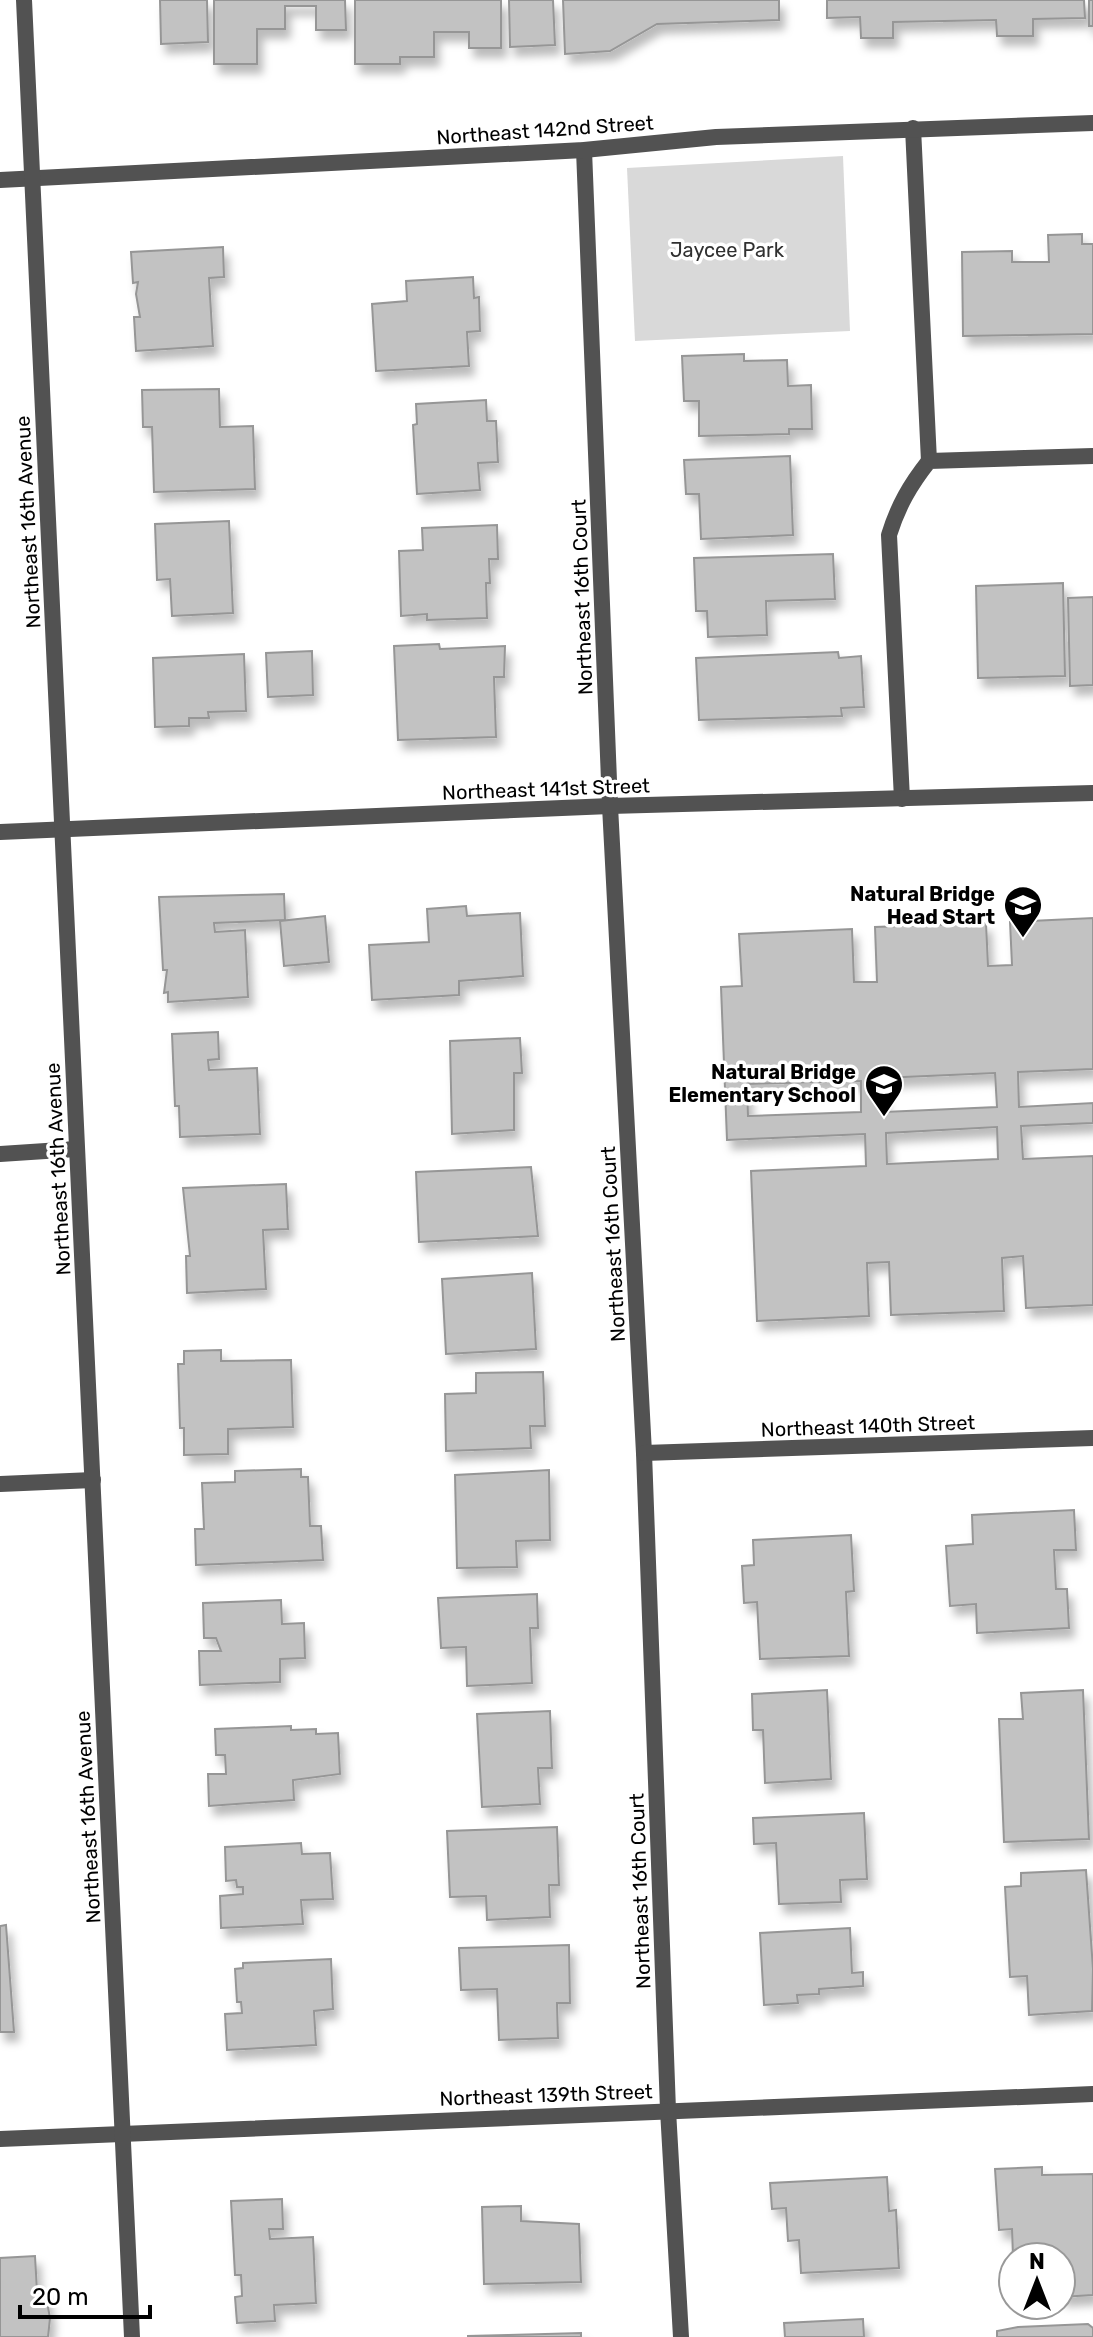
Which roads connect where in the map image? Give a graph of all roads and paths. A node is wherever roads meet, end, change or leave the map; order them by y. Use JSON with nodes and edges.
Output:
{"nodes":[{"id":1,"x":24,"y":0,"type":"edge"},
{"id":2,"x":1093,"y":123,"type":"edge"},
{"id":3,"x":913,"y":128,"type":"junction"},
{"id":4,"x":584,"y":150,"type":"junction"},
{"id":5,"x":32,"y":178,"type":"junction"},
{"id":6,"x":0,"y":180,"type":"edge"},
{"id":7,"x":1093,"y":456,"type":"edge"},
{"id":8,"x":929,"y":461,"type":"junction"},
{"id":9,"x":1093,"y":793,"type":"edge"},
{"id":10,"x":902,"y":799,"type":"junction"},
{"id":11,"x":610,"y":806,"type":"junction"},
{"id":12,"x":63,"y":830,"type":"junction"},
{"id":13,"x":0,"y":832,"type":"edge"},
{"id":14,"x":76,"y":1149,"type":"junction"},
{"id":15,"x":0,"y":1154,"type":"edge"},
{"id":16,"x":1093,"y":1438,"type":"edge"},
{"id":17,"x":644,"y":1453,"type":"junction"},
{"id":18,"x":93,"y":1480,"type":"junction"},
{"id":19,"x":0,"y":1484,"type":"edge"},
{"id":20,"x":1093,"y":2094,"type":"edge"},
{"id":21,"x":668,"y":2110,"type":"junction"},
{"id":22,"x":122,"y":2133,"type":"junction"},
{"id":23,"x":0,"y":2139,"type":"edge"},
{"id":24,"x":132,"y":2337,"type":"edge"},
{"id":25,"x":681,"y":2337,"type":"edge"}],
"edges":[{"from":1,"to":5,"type":"street","name":"Northeast 16th Avenue"},
{"from":2,"to":3,"type":"street","name":"Northeast 142nd Street"},
{"from":3,"to":4,"type":"street","name":"Northeast 142nd Street"},
{"from":3,"to":8,"type":"street"},
{"from":4,"to":5,"type":"street","name":"Northeast 142nd Street"},
{"from":4,"to":11,"type":"street","name":"Northeast 16th Court"},
{"from":5,"to":6,"type":"street","name":"Northeast 142nd Street"},
{"from":5,"to":12,"type":"street","name":"Northeast 16th Avenue"},
{"from":7,"to":8,"type":"street"},
{"from":8,"to":10,"type":"street"},
{"from":9,"to":10,"type":"street","name":"Northeast 141st Street"},
{"from":10,"to":11,"type":"street","name":"Northeast 141st Street"},
{"from":11,"to":12,"type":"street","name":"Northeast 141st Street"},
{"from":11,"to":17,"type":"street","name":"Northeast 16th Court"},
{"from":12,"to":13,"type":"street","name":"Northeast 141st Street"},
{"from":12,"to":14,"type":"street","name":"Northeast 16th Avenue"},
{"from":14,"to":15,"type":"street"},
{"from":14,"to":18,"type":"street","name":"Northeast 16th Avenue"},
{"from":16,"to":17,"type":"street","name":"Northeast 140th Street"},
{"from":17,"to":21,"type":"street","name":"Northeast 16th Court"},
{"from":18,"to":19,"type":"street"},
{"from":18,"to":22,"type":"street","name":"Northeast 16th Avenue"},
{"from":20,"to":21,"type":"street","name":"Northeast 139th Street"},
{"from":21,"to":22,"type":"street","name":"Northeast 139th Street"},
{"from":21,"to":25,"type":"street","name":"Northeast 16th Court"},
{"from":22,"to":23,"type":"street","name":"Northeast 139th Street"},
{"from":22,"to":24,"type":"street","name":"Northeast 16th Avenue"}]}
